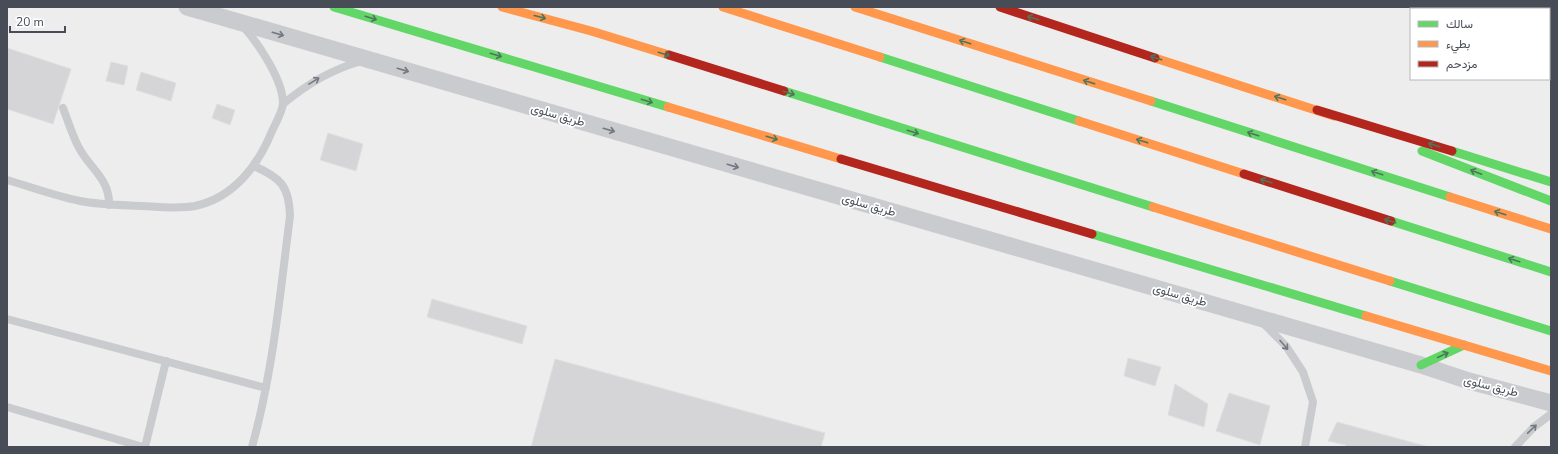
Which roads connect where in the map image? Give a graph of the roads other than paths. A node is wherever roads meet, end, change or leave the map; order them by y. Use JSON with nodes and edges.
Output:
{"nodes":[{"id":1,"x":187,"y":7,"type":"edge"},
{"id":2,"x":334,"y":7,"type":"edge"},
{"id":3,"x":502,"y":7,"type":"edge"},
{"id":4,"x":723,"y":7,"type":"edge"},
{"id":5,"x":855,"y":7,"type":"edge"},
{"id":6,"x":1000,"y":7,"type":"edge"},
{"id":7,"x":239,"y":22,"type":"junction"},
{"id":8,"x":366,"y":60,"type":"junction"},
{"id":9,"x":283,"y":104,"type":"junction"},
{"id":10,"x":63,"y":108,"type":"dead end"},
{"id":11,"x":1317,"y":110,"type":"junction"},
{"id":12,"x":254,"y":166,"type":"junction"},
{"id":13,"x":7,"y":180,"type":"edge"},
{"id":14,"x":1551,"y":182,"type":"edge"},
{"id":15,"x":1551,"y":201,"type":"edge"},
{"id":16,"x":109,"y":204,"type":"junction"},
{"id":17,"x":1551,"y":229,"type":"edge"},
{"id":18,"x":1551,"y":272,"type":"edge"},
{"id":19,"x":1257,"y":318,"type":"junction"},
{"id":20,"x":7,"y":319,"type":"edge"},
{"id":21,"x":1551,"y":331,"type":"edge"},
{"id":22,"x":1464,"y":345,"type":"junction"},
{"id":23,"x":166,"y":361,"type":"junction"},
{"id":24,"x":1421,"y":365,"type":"junction"},
{"id":25,"x":1551,"y":371,"type":"edge"},
{"id":26,"x":266,"y":388,"type":"junction"},
{"id":27,"x":1551,"y":402,"type":"edge"},
{"id":28,"x":7,"y":407,"type":"edge"},
{"id":29,"x":1551,"y":414,"type":"edge"},
{"id":30,"x":110,"y":438,"type":"junction"},
{"id":31,"x":107,"y":447,"type":"edge"},
{"id":32,"x":144,"y":447,"type":"edge"},
{"id":33,"x":252,"y":447,"type":"edge"},
{"id":34,"x":1305,"y":447,"type":"edge"},
{"id":35,"x":1515,"y":447,"type":"edge"}],
"edges":[{"from":1,"to":7,"type":"street","name":"طريق سلوى"},
{"from":2,"to":22,"type":"main road","one_way":true},
{"from":3,"to":21,"type":"main road","one_way":true},
{"from":18,"to":4,"type":"main road","one_way":true},
{"from":17,"to":5,"type":"main road","one_way":true},
{"from":11,"to":6,"type":"main road","one_way":true},
{"from":7,"to":8,"type":"street","name":"طريق سلوى","one_way":true},
{"from":7,"to":9,"type":"lane"},
{"from":9,"to":8,"type":"lane","one_way":true},
{"from":8,"to":19,"type":"street","name":"طريق سلوى","one_way":true},
{"from":9,"to":12,"type":"lane"},
{"from":10,"to":16,"type":"lane"},
{"from":14,"to":11,"type":"main road","one_way":true},
{"from":15,"to":11,"type":"main road","one_way":true},
{"from":12,"to":16,"type":"lane"},
{"from":12,"to":26,"type":"lane"},
{"from":13,"to":16,"type":"lane"},
{"from":19,"to":24,"type":"street","name":"طريق سلوى"},
{"from":19,"to":34,"type":"lane","one_way":true},
{"from":20,"to":23,"type":"lane"},
{"from":24,"to":22,"type":"main road","one_way":true},
{"from":22,"to":25,"type":"main road"},
{"from":23,"to":26,"type":"lane"},
{"from":23,"to":32,"type":"lane"},
{"from":24,"to":27,"type":"street","name":"طريق سلوى"},
{"from":26,"to":33,"type":"lane"},
{"from":28,"to":30,"type":"lane"},
{"from":35,"to":29,"type":"lane","one_way":true},
{"from":30,"to":31,"type":"lane"},
{"from":30,"to":32,"type":"lane"}]}
